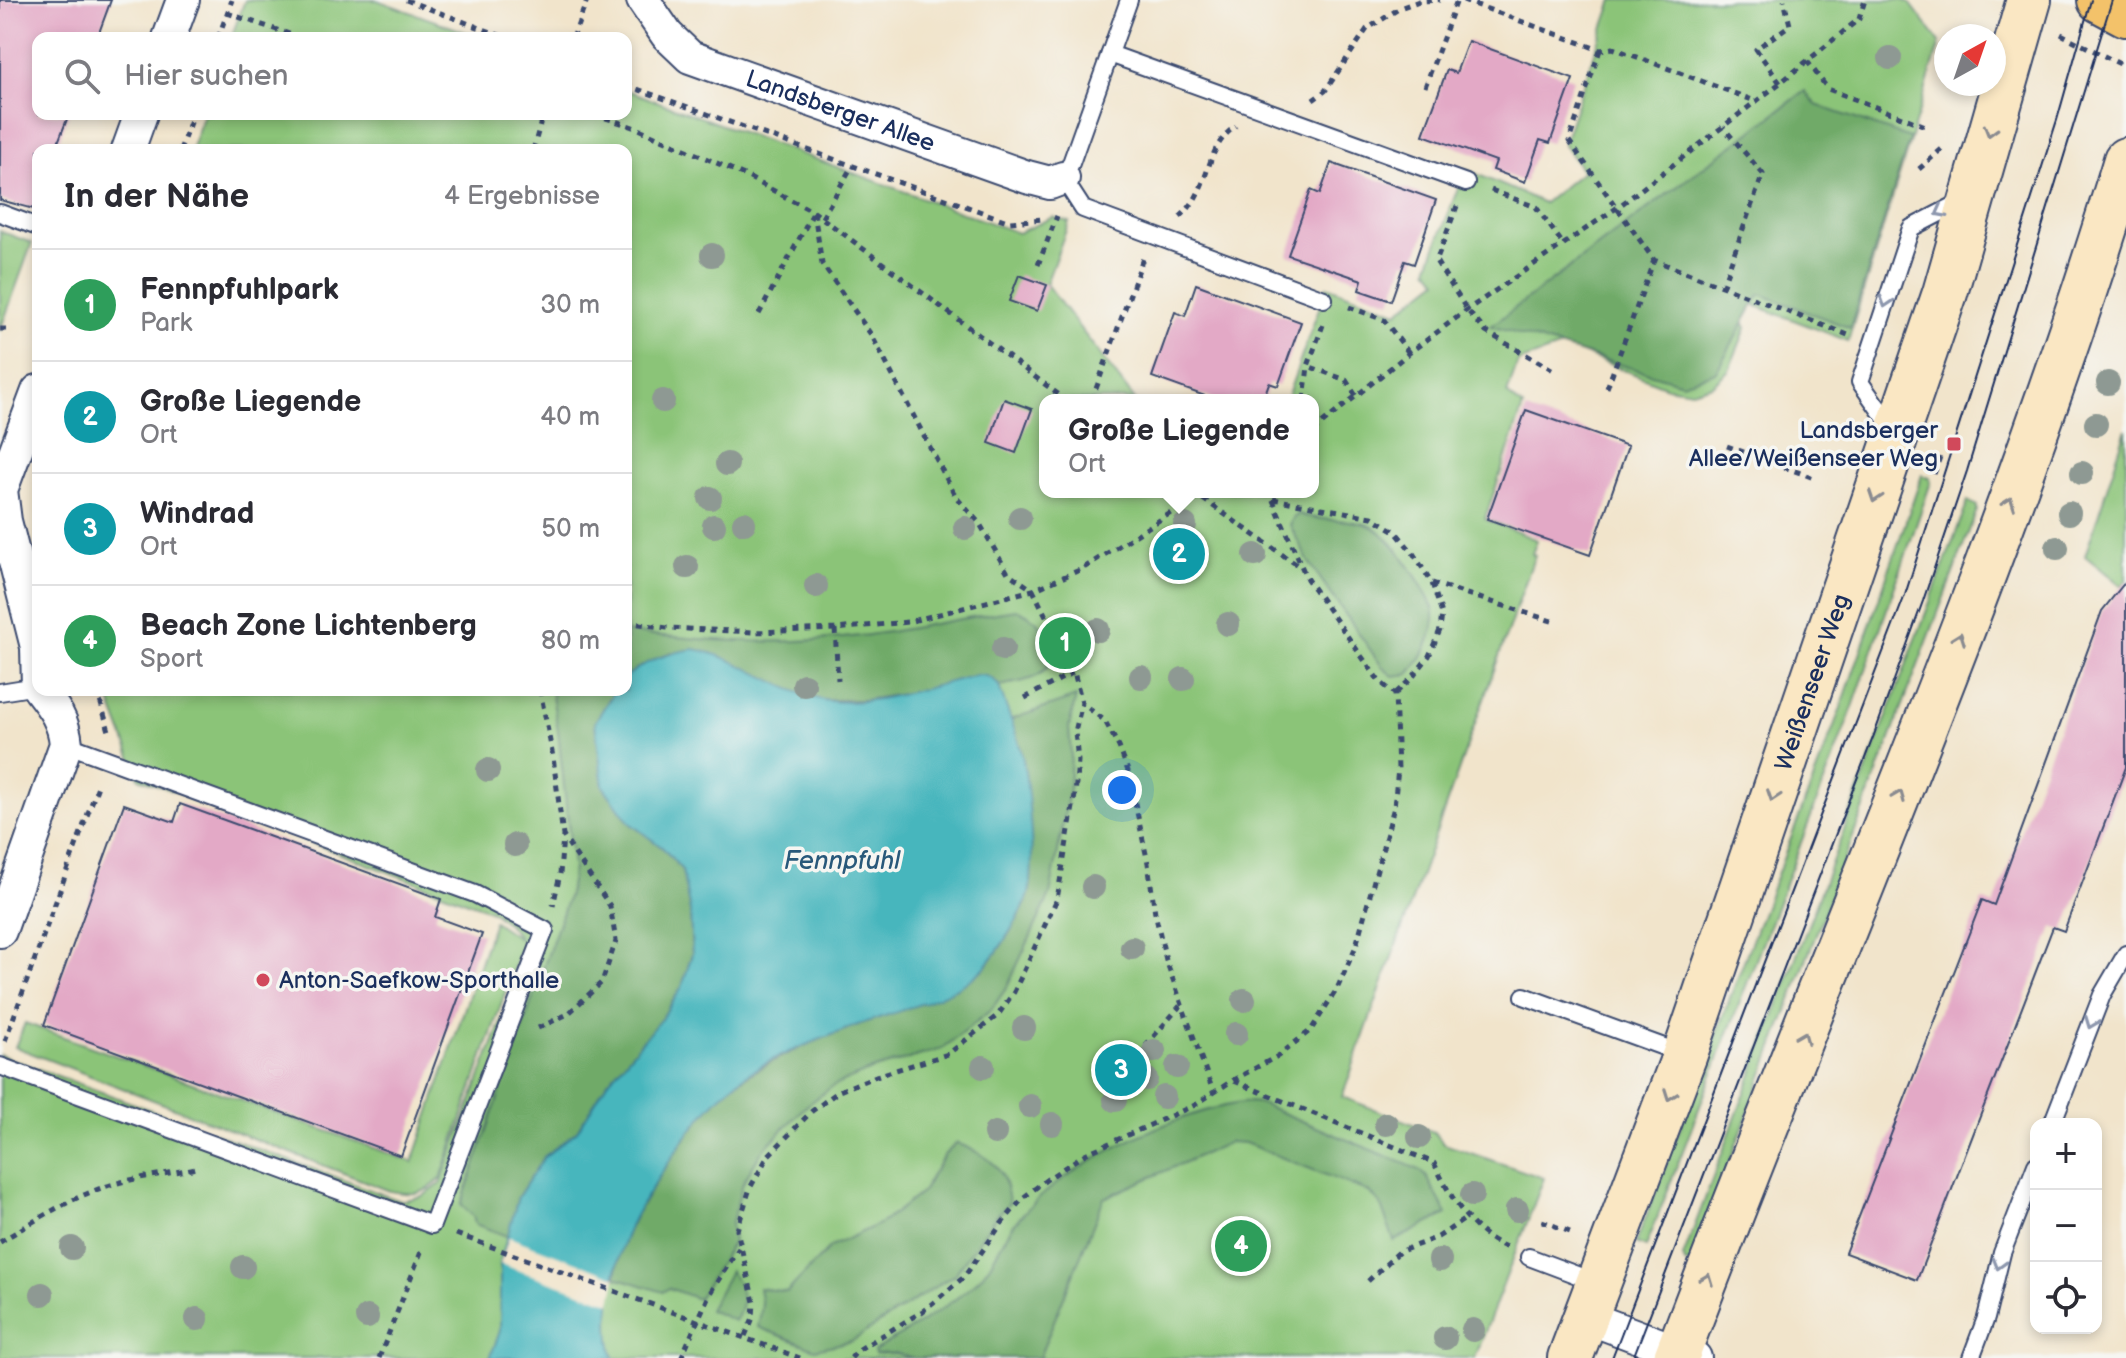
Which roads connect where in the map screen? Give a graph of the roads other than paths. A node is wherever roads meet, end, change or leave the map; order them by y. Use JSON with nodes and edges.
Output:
{"nodes":[{"id":1,"x":183,"y":0,"type":"edge"},
{"id":2,"x":643,"y":0,"type":"edge"},
{"id":3,"x":1129,"y":0,"type":"edge"},
{"id":4,"x":2029,"y":0,"type":"edge"},
{"id":5,"x":2100,"y":0,"type":"edge"},
{"id":6,"x":2126,"y":14,"type":"edge"},
{"id":7,"x":171,"y":32,"type":"edge"},
{"id":8,"x":1110,"y":54,"type":"junction"},
{"id":9,"x":139,"y":120,"type":"edge"},
{"id":10,"x":130,"y":144,"type":"edge"},
{"id":11,"x":2126,"y":160,"type":"edge"},
{"id":12,"x":1063,"y":178,"type":"junction"},
{"id":13,"x":1466,"y":183,"type":"road end"},
{"id":14,"x":0,"y":213,"type":"edge"},
{"id":15,"x":32,"y":225,"type":"edge"},
{"id":16,"x":1328,"y":300,"type":"road end"},
{"id":17,"x":32,"y":407,"type":"edge"},
{"id":18,"x":32,"y":627,"type":"edge"},
{"id":19,"x":32,"y":689,"type":"edge"},
{"id":20,"x":0,"y":692,"type":"edge"},
{"id":21,"x":44,"y":696,"type":"edge"},
{"id":22,"x":66,"y":744,"type":"junction"},
{"id":23,"x":0,"y":931,"type":"edge"},
{"id":24,"x":2126,"y":954,"type":"edge"},
{"id":25,"x":1524,"y":996,"type":"dead end"},
{"id":26,"x":1685,"y":1054,"type":"junction"},
{"id":27,"x":0,"y":1066,"type":"edge"},
{"id":28,"x":2054,"y":1118,"type":"edge"},
{"id":29,"x":2030,"y":1181,"type":"edge"},
{"id":30,"x":1529,"y":1257,"type":"road end"},
{"id":31,"x":1593,"y":1300,"type":"junction"},
{"id":32,"x":1683,"y":1356,"type":"edge"},
{"id":33,"x":1570,"y":1358,"type":"edge"},
{"id":34,"x":1971,"y":1358,"type":"edge"}],
"edges":[{"from":1,"to":7,"type":"street"},
{"from":2,"to":12,"type":"street","name":"Landsberger Allee"},
{"from":3,"to":8,"type":"lane"},
{"from":4,"to":26,"type":"main road","name":"Weißenseer Weg","one_way":true},
{"from":5,"to":6,"type":"main road"},
{"from":8,"to":12,"type":"lane"},
{"from":8,"to":13,"type":"lane"},
{"from":9,"to":10,"type":"street"},
{"from":32,"to":11,"type":"main road","one_way":true},
{"from":12,"to":16,"type":"lane"},
{"from":14,"to":15,"type":"lane"},
{"from":17,"to":18,"type":"street"},
{"from":19,"to":20,"type":"lane"},
{"from":21,"to":22,"type":"street"},
{"from":22,"to":23,"type":"street"},
{"from":22,"to":27,"type":"lane"},
{"from":24,"to":28,"type":"lane","one_way":true},
{"from":25,"to":26,"type":"lane"},
{"from":26,"to":31,"type":"main road","name":"Weißenseer Weg","one_way":true},
{"from":29,"to":34,"type":"lane","one_way":true},
{"from":30,"to":31,"type":"lane"},
{"from":31,"to":32,"type":"street"},
{"from":31,"to":33,"type":"main road","name":"Weißenseer Weg"}]}
